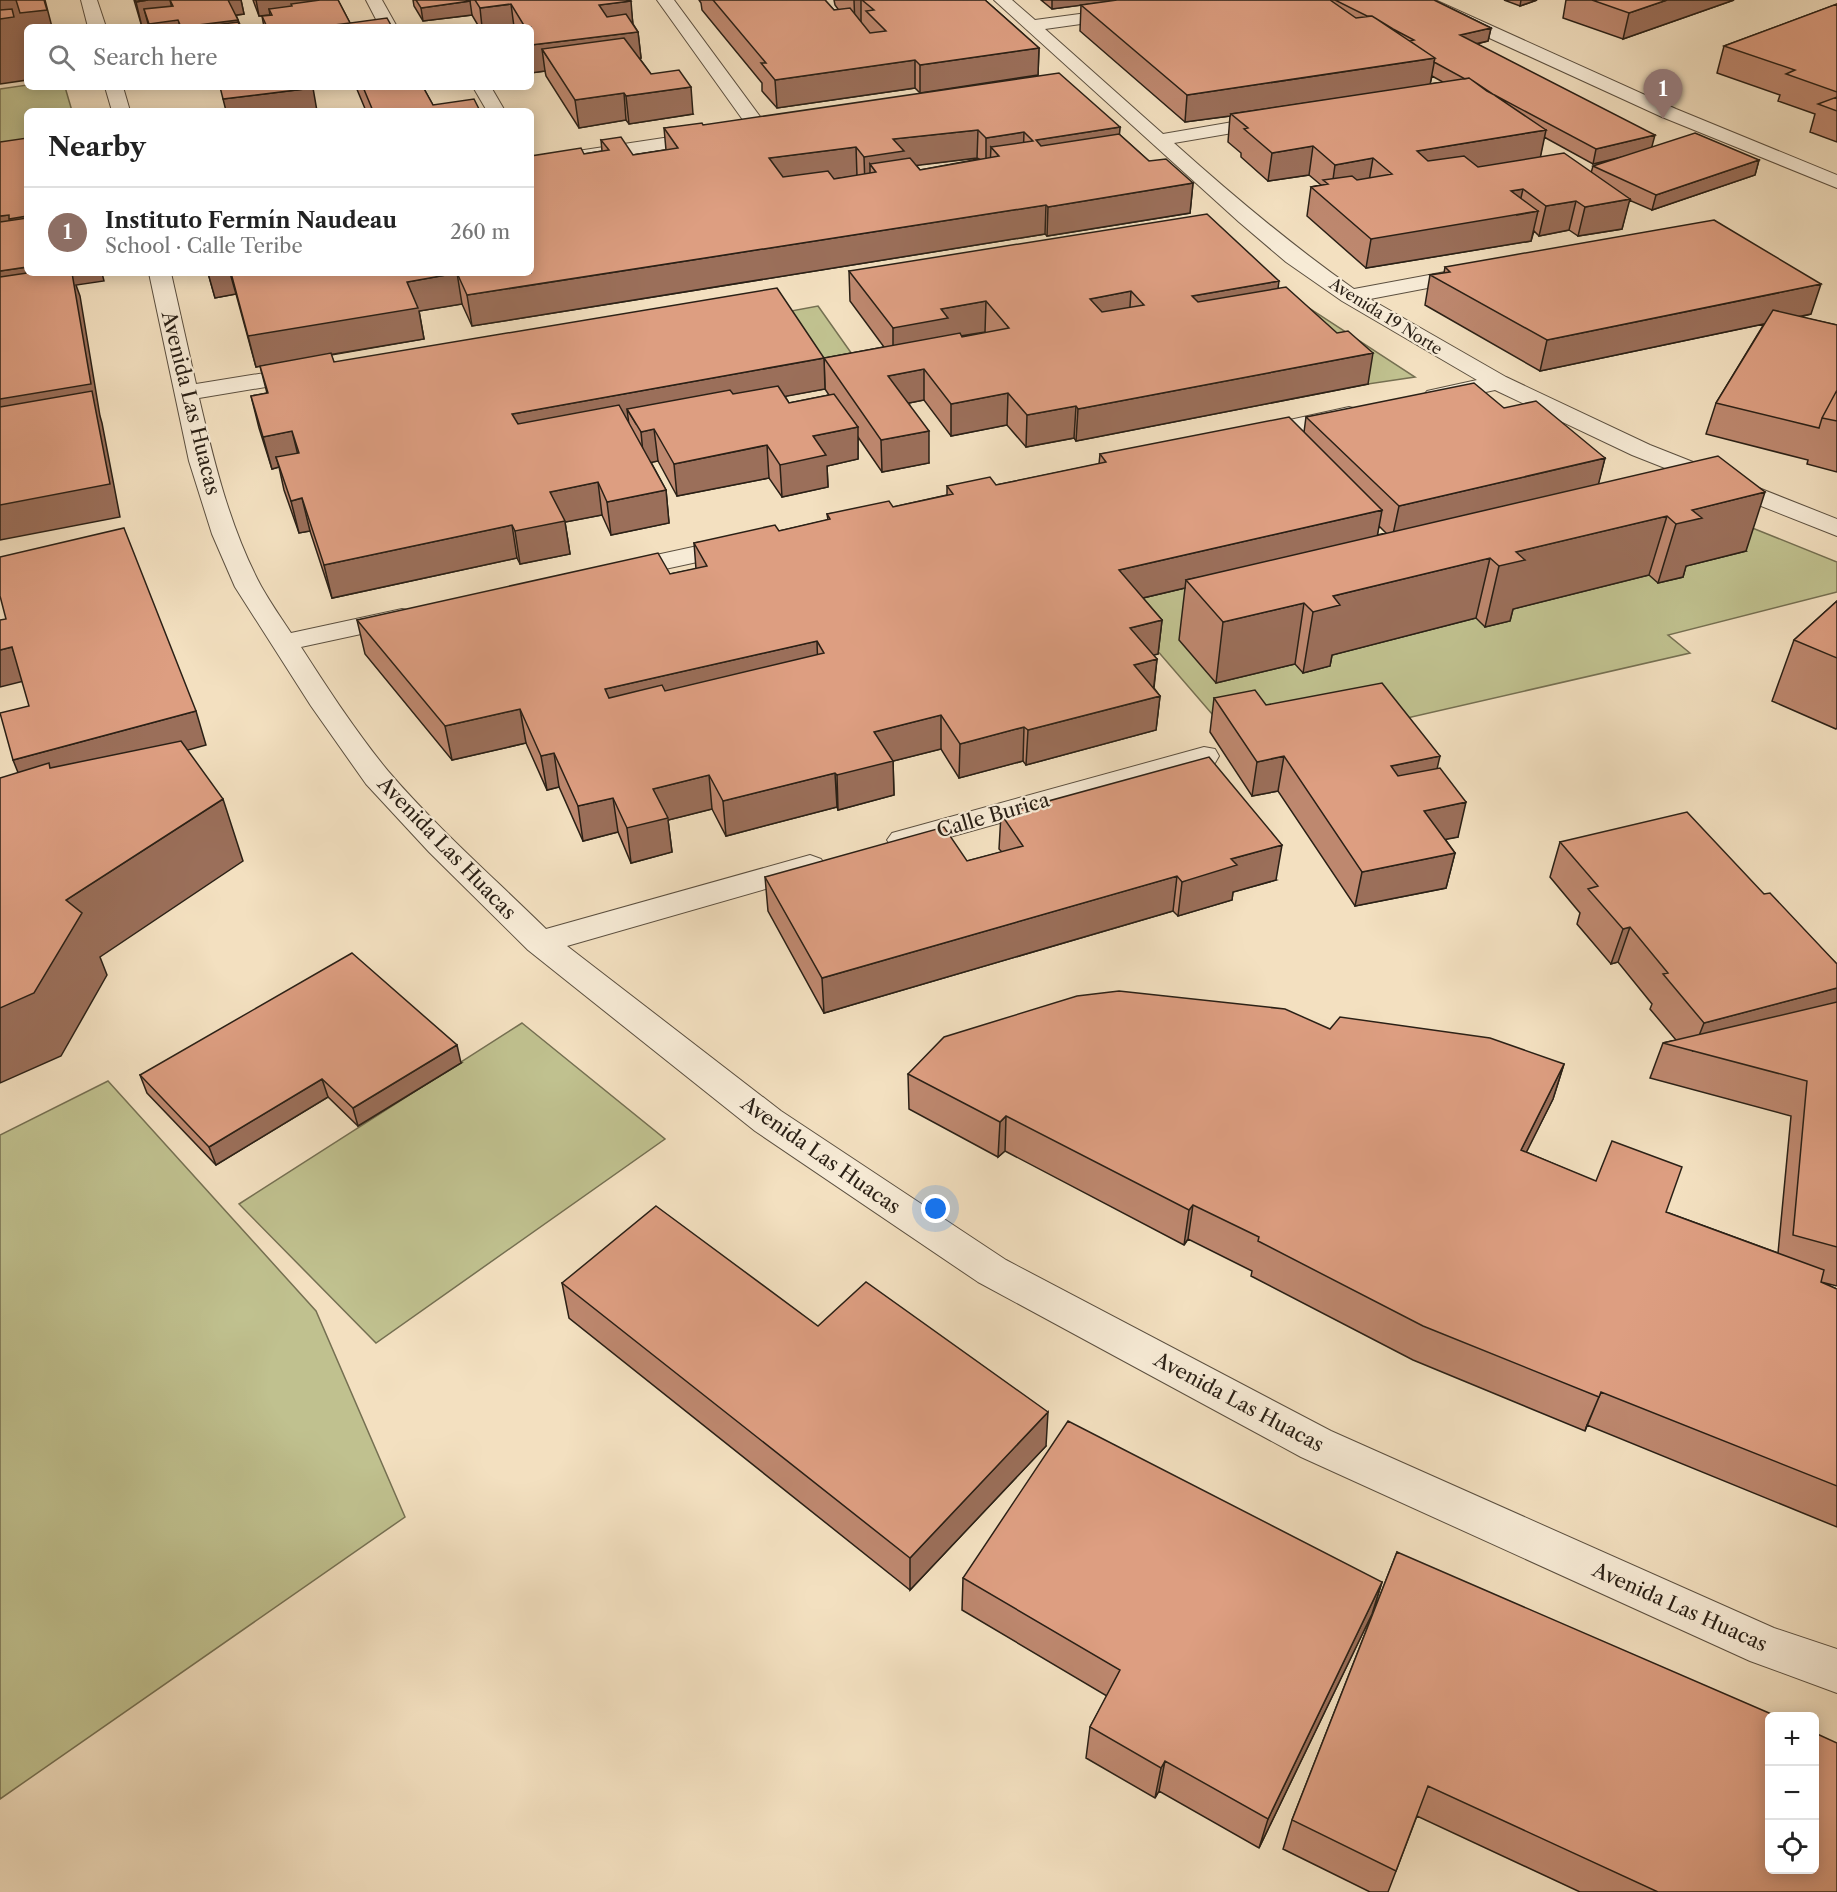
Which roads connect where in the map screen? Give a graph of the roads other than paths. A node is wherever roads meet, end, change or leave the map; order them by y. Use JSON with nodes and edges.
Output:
{"nodes":[{"id":1,"x":89,"y":0,"type":"edge"},
{"id":2,"x":374,"y":0,"type":"edge"},
{"id":3,"x":665,"y":0,"type":"edge"},
{"id":4,"x":1002,"y":0,"type":"edge"},
{"id":5,"x":1421,"y":0,"type":"edge"},
{"id":6,"x":1143,"y":11,"type":"edge"},
{"id":7,"x":96,"y":24,"type":"edge"},
{"id":8,"x":386,"y":24,"type":"edge"},
{"id":9,"x":1031,"y":26,"type":"junction"},
{"id":10,"x":1091,"y":80,"type":"junction"},
{"id":11,"x":1068,"y":84,"type":"edge"},
{"id":12,"x":115,"y":90,"type":"edge"},
{"id":13,"x":484,"y":90,"type":"edge"},
{"id":14,"x":120,"y":108,"type":"edge"},
{"id":15,"x":494,"y":108,"type":"edge"},
{"id":16,"x":1286,"y":119,"type":"edge"},
{"id":17,"x":784,"y":126,"type":"edge"},
{"id":18,"x":760,"y":130,"type":"junction"},
{"id":19,"x":1159,"y":140,"type":"junction"},
{"id":20,"x":534,"y":164,"type":"edge"},
{"id":21,"x":1837,"y":182,"type":"edge"},
{"id":22,"x":1246,"y":218,"type":"junction"},
{"id":23,"x":1223,"y":222,"type":"dead end"},
{"id":24,"x":1486,"y":270,"type":"edge"},
{"id":25,"x":161,"y":276,"type":"edge"},
{"id":26,"x":1350,"y":296,"type":"junction"},
{"id":27,"x":329,"y":369,"type":"edge"},
{"id":28,"x":1498,"y":382,"type":"junction"},
{"id":29,"x":187,"y":393,"type":"junction"},
{"id":30,"x":1416,"y":400,"type":"edge"},
{"id":31,"x":1370,"y":410,"type":"edge"},
{"id":32,"x":1229,"y":440,"type":"edge"},
{"id":33,"x":1837,"y":528,"type":"edge"},
{"id":34,"x":762,"y":540,"type":"edge"},
{"id":35,"x":599,"y":575,"type":"edge"},
{"id":36,"x":423,"y":613,"type":"edge"},
{"id":37,"x":283,"y":643,"type":"junction"},
{"id":38,"x":1204,"y":756,"type":"edge"},
{"id":39,"x":872,"y":849,"type":"edge"},
{"id":40,"x":838,"y":858,"type":"edge"},
{"id":41,"x":540,"y":942,"type":"junction"},
{"id":42,"x":1837,"y":1671,"type":"edge"}],
"edges":[{"from":1,"to":7,"type":"street"},
{"from":2,"to":8,"type":"street"},
{"from":3,"to":18,"type":"street"},
{"from":4,"to":9,"type":"street","name":"Avenida 19 Norte"},
{"from":5,"to":21,"type":"street"},
{"from":6,"to":9,"type":"street"},
{"from":9,"to":10,"type":"street","name":"Avenida 19 Norte"},
{"from":10,"to":11,"type":"street"},
{"from":10,"to":19,"type":"street","name":"Avenida 19 Norte"},
{"from":12,"to":14,"type":"street"},
{"from":13,"to":15,"type":"street"},
{"from":16,"to":19,"type":"street"},
{"from":17,"to":18,"type":"street"},
{"from":18,"to":20,"type":"street"},
{"from":19,"to":22,"type":"street","name":"Avenida 19 Norte"},
{"from":22,"to":23,"type":"street"},
{"from":22,"to":26,"type":"street","name":"Avenida 19 Norte"},
{"from":24,"to":26,"type":"street"},
{"from":25,"to":29,"type":"street","name":"Avenida Las Huacas"},
{"from":26,"to":28,"type":"street","name":"Avenida 19 Norte"},
{"from":27,"to":29,"type":"street"},
{"from":28,"to":30,"type":"street"},
{"from":28,"to":33,"type":"street","name":"Avenida 19 Norte"},
{"from":29,"to":37,"type":"street","name":"Avenida Las Huacas"},
{"from":31,"to":32,"type":"street"},
{"from":34,"to":35,"type":"street"},
{"from":36,"to":37,"type":"street"},
{"from":37,"to":41,"type":"street","name":"Avenida Las Huacas"},
{"from":38,"to":39,"type":"street","name":"Calle Burica"},
{"from":40,"to":41,"type":"street"},
{"from":41,"to":42,"type":"street","name":"Avenida Las Huacas"}]}
